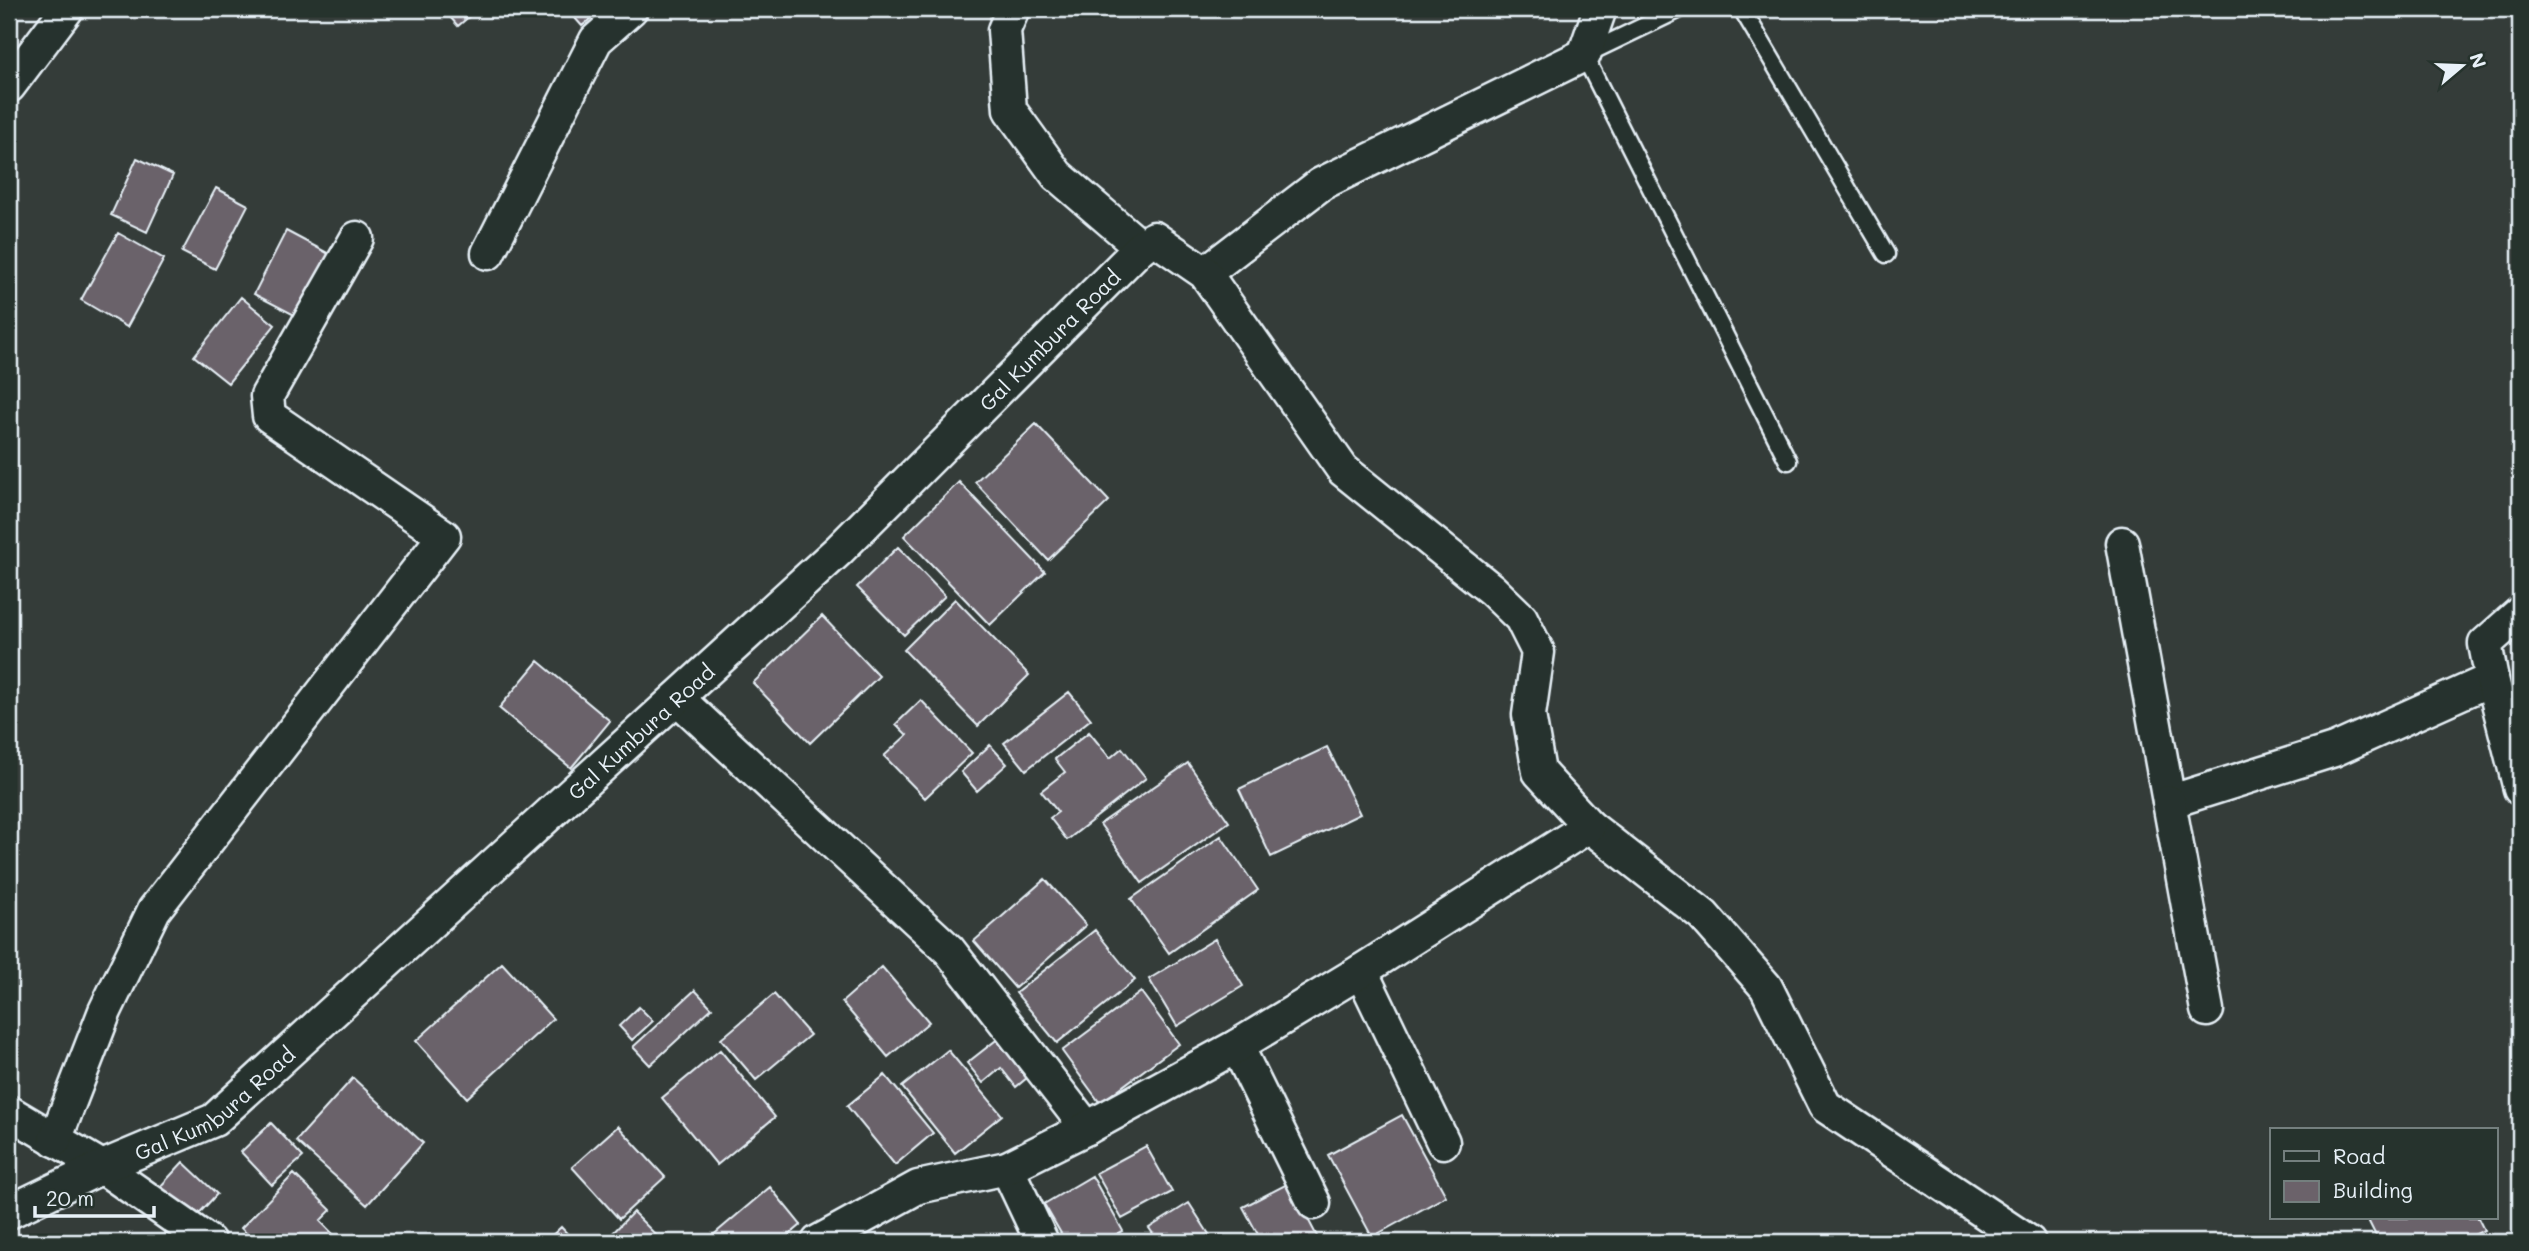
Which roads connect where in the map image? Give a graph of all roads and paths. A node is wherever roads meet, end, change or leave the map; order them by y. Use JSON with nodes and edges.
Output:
{"nodes":[{"id":1,"x":67,"y":9,"type":"edge"},
{"id":2,"x":631,"y":9,"type":"edge"},
{"id":3,"x":1013,"y":9,"type":"edge"},
{"id":4,"x":1600,"y":9,"type":"edge"},
{"id":5,"x":1680,"y":9,"type":"edge"},
{"id":6,"x":1742,"y":9,"type":"edge"},
{"id":7,"x":1584,"y":55,"type":"junction"},
{"id":8,"x":9,"y":86,"type":"edge"},
{"id":9,"x":356,"y":238,"type":"dead end"},
{"id":10,"x":1141,"y":247,"type":"junction"},
{"id":11,"x":488,"y":253,"type":"dead end"},
{"id":12,"x":1886,"y":254,"type":"dead end"},
{"id":13,"x":1205,"y":273,"type":"junction"},
{"id":14,"x":1788,"y":461,"type":"dead end"},
{"id":15,"x":2122,"y":543,"type":"dead end"},
{"id":16,"x":2520,"y":613,"type":"edge"},
{"id":17,"x":2492,"y":679,"type":"junction"},
{"id":18,"x":677,"y":698,"type":"junction"},
{"id":19,"x":2520,"y":789,"type":"edge"},
{"id":20,"x":2169,"y":802,"type":"junction"},
{"id":21,"x":1589,"y":826,"type":"junction"},
{"id":22,"x":1361,"y":971,"type":"junction"},
{"id":23,"x":2207,"y":1010,"type":"dead end"},
{"id":24,"x":1237,"y":1045,"type":"junction"},
{"id":25,"x":9,"y":1112,"type":"edge"},
{"id":26,"x":1087,"y":1128,"type":"junction"},
{"id":27,"x":55,"y":1140,"type":"junction"},
{"id":28,"x":1443,"y":1142,"type":"dead end"},
{"id":29,"x":102,"y":1167,"type":"junction"},
{"id":30,"x":1007,"y":1168,"type":"junction"},
{"id":31,"x":1314,"y":1203,"type":"dead end"},
{"id":32,"x":9,"y":1212,"type":"edge"},
{"id":33,"x":209,"y":1242,"type":"edge"},
{"id":34,"x":818,"y":1242,"type":"edge"},
{"id":35,"x":1042,"y":1242,"type":"edge"},
{"id":36,"x":2029,"y":1242,"type":"edge"}],
"edges":[{"from":1,"to":8,"type":"street"},
{"from":2,"to":11,"type":"street"},
{"from":3,"to":10,"type":"street"},
{"from":4,"to":7,"type":"street"},
{"from":5,"to":7,"type":"lane"},
{"from":6,"to":12,"type":"lane"},
{"from":7,"to":13,"type":"street"},
{"from":7,"to":14,"type":"lane"},
{"from":9,"to":27,"type":"street"},
{"from":10,"to":13,"type":"street"},
{"from":10,"to":18,"type":"street","name":"Gal Kumbura Road"},
{"from":13,"to":21,"type":"street"},
{"from":15,"to":20,"type":"street"},
{"from":16,"to":17,"type":"street"},
{"from":17,"to":19,"type":"street"},
{"from":17,"to":20,"type":"street"},
{"from":18,"to":26,"type":"street"},
{"from":18,"to":29,"type":"street","name":"Gal Kumbura Road"},
{"from":20,"to":23,"type":"street"},
{"from":21,"to":22,"type":"street"},
{"from":21,"to":36,"type":"street"},
{"from":22,"to":24,"type":"street"},
{"from":22,"to":28,"type":"street"},
{"from":24,"to":26,"type":"street"},
{"from":24,"to":31,"type":"street"},
{"from":25,"to":27,"type":"street"},
{"from":26,"to":30,"type":"street"},
{"from":27,"to":29,"type":"street"},
{"from":29,"to":32,"type":"street","name":"Gal Kumbura Road"},
{"from":29,"to":33,"type":"street"},
{"from":30,"to":34,"type":"street"},
{"from":30,"to":35,"type":"street"}]}
